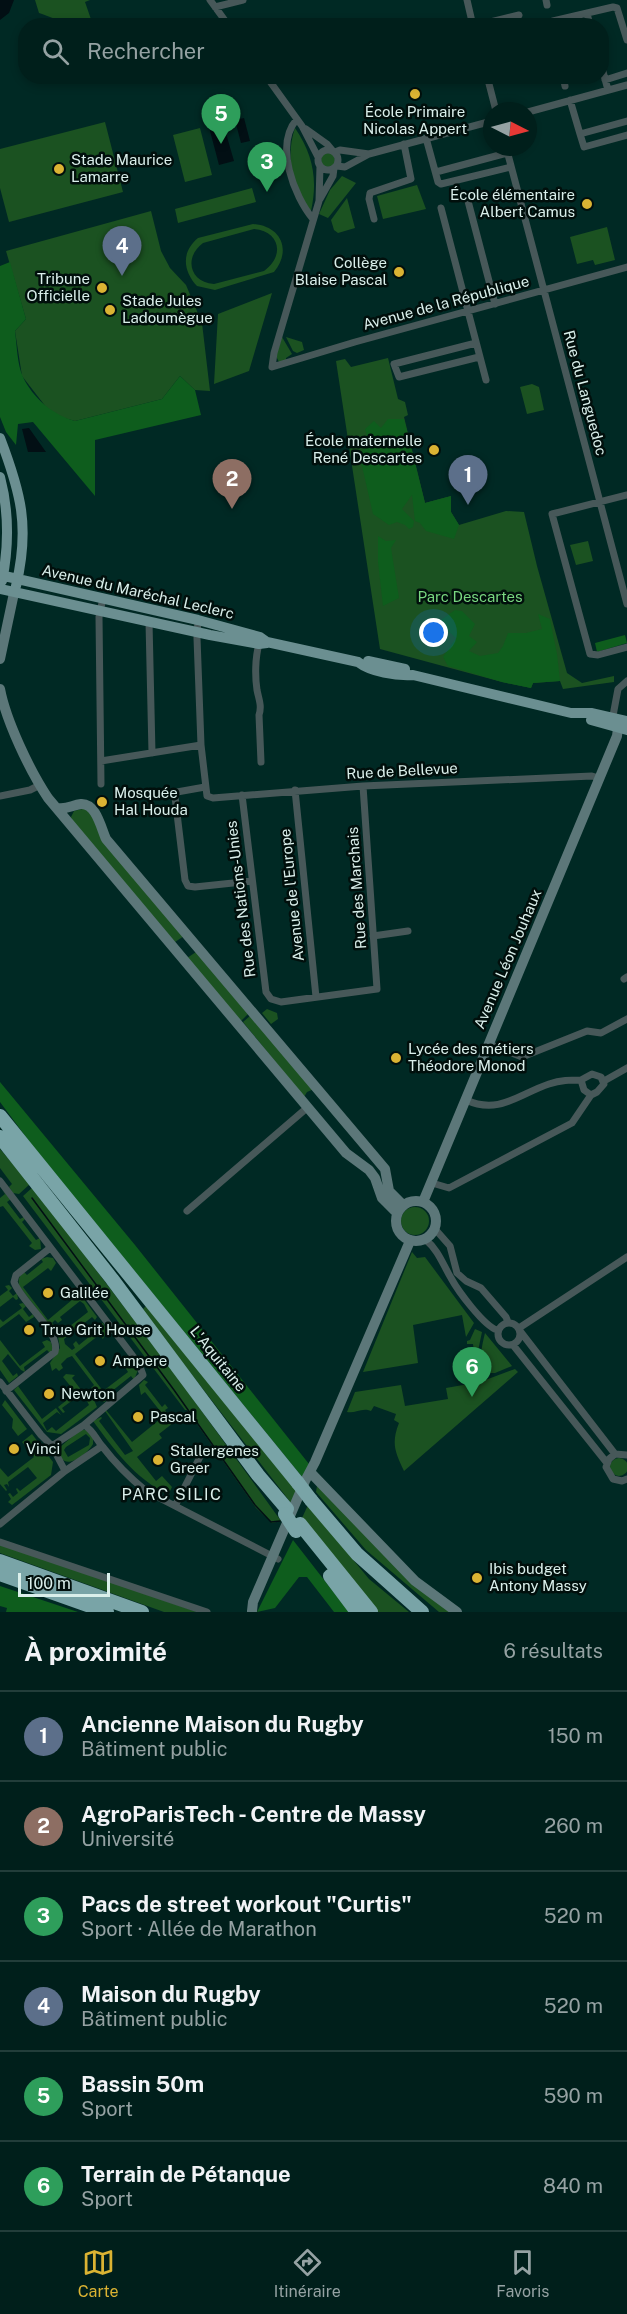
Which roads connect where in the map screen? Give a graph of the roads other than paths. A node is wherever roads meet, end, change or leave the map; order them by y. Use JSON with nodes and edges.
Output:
{"nodes":[{"id":1,"x":210,"y":0,"type":"edge"},
{"id":2,"x":243,"y":0,"type":"edge"},
{"id":3,"x":467,"y":0,"type":"edge"},
{"id":4,"x":215,"y":7,"type":"junction"},
{"id":5,"x":587,"y":13,"type":"junction"},
{"id":6,"x":519,"y":15,"type":"dead end"},
{"id":7,"x":223,"y":18,"type":"edge"},
{"id":8,"x":471,"y":18,"type":"edge"},
{"id":9,"x":506,"y":18,"type":"edge"},
{"id":10,"x":566,"y":18,"type":"edge"},
{"id":11,"x":588,"y":18,"type":"edge"},
{"id":12,"x":627,"y":40,"type":"edge"},
{"id":13,"x":627,"y":73,"type":"edge"},
{"id":14,"x":609,"y":79,"type":"edge"},
{"id":15,"x":272,"y":84,"type":"edge"},
{"id":16,"x":489,"y":84,"type":"edge"},
{"id":17,"x":606,"y":84,"type":"edge"},
{"id":18,"x":627,"y":85,"type":"edge"},
{"id":19,"x":608,"y":90,"type":"junction"},
{"id":20,"x":570,"y":100,"type":"junction"},
{"id":21,"x":494,"y":102,"type":"edge"},
{"id":22,"x":537,"y":109,"type":"edge"},
{"id":23,"x":627,"y":121,"type":"edge"},
{"id":24,"x":300,"y":122,"type":"junction"},
{"id":25,"x":483,"y":123,"type":"edge"},
{"id":26,"x":580,"y":134,"type":"junction"},
{"id":27,"x":627,"y":135,"type":"edge"},
{"id":28,"x":426,"y":138,"type":"junction"},
{"id":29,"x":404,"y":144,"type":"junction"},
{"id":30,"x":333,"y":151,"type":"junction"},
{"id":31,"x":369,"y":154,"type":"junction"},
{"id":32,"x":488,"y":156,"type":"edge"},
{"id":33,"x":508,"y":156,"type":"edge"},
{"id":34,"x":318,"y":157,"type":"junction"},
{"id":35,"x":320,"y":166,"type":"junction"},
{"id":36,"x":335,"y":167,"type":"junction"},
{"id":37,"x":511,"y":167,"type":"junction"},
{"id":38,"x":436,"y":172,"type":"junction"},
{"id":39,"x":319,"y":201,"type":"junction"},
{"id":40,"x":468,"y":201,"type":"dead end"},
{"id":41,"x":441,"y":208,"type":"dead end"},
{"id":42,"x":313,"y":219,"type":"junction"},
{"id":43,"x":374,"y":219,"type":"dead end"},
{"id":44,"x":627,"y":267,"type":"edge"},
{"id":45,"x":544,"y":290,"type":"junction"},
{"id":46,"x":495,"y":304,"type":"junction"},
{"id":47,"x":468,"y":310,"type":"junction"},
{"id":48,"x":476,"y":343,"type":"junction"},
{"id":49,"x":479,"y":357,"type":"junction"},
{"id":50,"x":486,"y":380,"type":"dead end"},
{"id":51,"x":0,"y":438,"type":"edge"},
{"id":52,"x":0,"y":477,"type":"edge"},
{"id":53,"x":627,"y":495,"type":"edge"},
{"id":54,"x":600,"y":502,"type":"junction"},
{"id":55,"x":2,"y":576,"type":"edge"},
{"id":56,"x":17,"y":579,"type":"junction"},
{"id":57,"x":0,"y":590,"type":"edge"},
{"id":58,"x":14,"y":593,"type":"junction"},
{"id":59,"x":103,"y":598,"type":"junction"},
{"id":60,"x":627,"y":604,"type":"edge"},
{"id":61,"x":99,"y":612,"type":"junction"},
{"id":62,"x":198,"y":620,"type":"junction"},
{"id":63,"x":149,"y":622,"type":"junction"},
{"id":64,"x":197,"y":632,"type":"junction"},
{"id":65,"x":263,"y":643,"type":"junction"},
{"id":66,"x":627,"y":647,"type":"edge"},
{"id":67,"x":0,"y":659,"type":"edge"},
{"id":68,"x":627,"y":681,"type":"edge"},
{"id":69,"x":0,"y":689,"type":"edge"},
{"id":70,"x":620,"y":724,"type":"edge"},
{"id":71,"x":201,"y":745,"type":"junction"},
{"id":72,"x":152,"y":753,"type":"junction"},
{"id":73,"x":101,"y":761,"type":"junction"},
{"id":74,"x":261,"y":762,"type":"dead end"},
{"id":75,"x":599,"y":778,"type":"junction"},
{"id":76,"x":101,"y":784,"type":"dead end"},
{"id":77,"x":40,"y":785,"type":"junction"},
{"id":78,"x":205,"y":786,"type":"junction"},
{"id":79,"x":363,"y":786,"type":"junction"},
{"id":80,"x":295,"y":790,"type":"junction"},
{"id":81,"x":242,"y":795,"type":"junction"},
{"id":82,"x":0,"y":796,"type":"edge"},
{"id":83,"x":70,"y":815,"type":"junction"},
{"id":84,"x":252,"y":881,"type":"junction"},
{"id":85,"x":408,"y":931,"type":"dead end"},
{"id":86,"x":374,"y":936,"type":"junction"},
{"id":87,"x":193,"y":942,"type":"junction"},
{"id":88,"x":178,"y":954,"type":"junction"},
{"id":89,"x":377,"y":989,"type":"joint"},
{"id":90,"x":316,"y":997,"type":"junction"},
{"id":91,"x":627,"y":1019,"type":"edge"},
{"id":92,"x":489,"y":1044,"type":"junction"},
{"id":93,"x":627,"y":1068,"type":"edge"},
{"id":94,"x":582,"y":1080,"type":"junction"},
{"id":95,"x":603,"y":1081,"type":"junction"},
{"id":96,"x":321,"y":1095,"type":"junction"},
{"id":97,"x":591,"y":1095,"type":"junction"},
{"id":98,"x":466,"y":1100,"type":"junction"},
{"id":99,"x":308,"y":1107,"type":"junction"},
{"id":100,"x":0,"y":1116,"type":"edge"},
{"id":101,"x":0,"y":1137,"type":"edge"},
{"id":102,"x":0,"y":1181,"type":"edge"},
{"id":103,"x":432,"y":1183,"type":"junction"},
{"id":104,"x":423,"y":1202,"type":"junction"},
{"id":105,"x":400,"y":1209,"type":"junction"},
{"id":106,"x":187,"y":1210,"type":"dead end"},
{"id":107,"x":435,"y":1229,"type":"junction"},
{"id":108,"x":425,"y":1239,"type":"junction"},
{"id":109,"x":410,"y":1241,"type":"junction"},
{"id":110,"x":50,"y":1248,"type":"junction"},
{"id":111,"x":627,"y":1257,"type":"edge"},
{"id":112,"x":508,"y":1322,"type":"junction"},
{"id":113,"x":497,"y":1330,"type":"junction"},
{"id":114,"x":519,"y":1330,"type":"junction"},
{"id":115,"x":513,"y":1345,"type":"junction"},
{"id":116,"x":0,"y":1382,"type":"edge"},
{"id":117,"x":6,"y":1391,"type":"junction"},
{"id":118,"x":84,"y":1425,"type":"junction"},
{"id":119,"x":52,"y":1446,"type":"junction"},
{"id":120,"x":102,"y":1446,"type":"junction"},
{"id":121,"x":203,"y":1451,"type":"dead end"},
{"id":122,"x":615,"y":1454,"type":"junction"},
{"id":123,"x":627,"y":1455,"type":"edge"},
{"id":124,"x":607,"y":1463,"type":"junction"},
{"id":125,"x":65,"y":1471,"type":"junction"},
{"id":126,"x":311,"y":1473,"type":"junction"},
{"id":127,"x":627,"y":1479,"type":"edge"},
{"id":128,"x":175,"y":1506,"type":"junction"},
{"id":129,"x":0,"y":1524,"type":"edge"},
{"id":130,"x":298,"y":1528,"type":"junction"},
{"id":131,"x":0,"y":1542,"type":"edge"},
{"id":132,"x":276,"y":1558,"type":"junction"},
{"id":133,"x":0,"y":1561,"type":"edge"},
{"id":134,"x":0,"y":1574,"type":"edge"},
{"id":135,"x":252,"y":1611,"type":"edge"},
{"id":136,"x":106,"y":1612,"type":"edge"},
{"id":137,"x":142,"y":1612,"type":"edge"},
{"id":138,"x":207,"y":1612,"type":"edge"},
{"id":139,"x":357,"y":1612,"type":"edge"},
{"id":140,"x":370,"y":1612,"type":"edge"},
{"id":141,"x":422,"y":1612,"type":"edge"},
{"id":142,"x":457,"y":1612,"type":"edge"}],
"edges":[{"from":1,"to":4,"type":"street"},
{"from":2,"to":4,"type":"street"},
{"from":3,"to":8,"type":"street"},
{"from":4,"to":7,"type":"street"},
{"from":5,"to":10,"type":"street"},
{"from":5,"to":11,"type":"street"},
{"from":5,"to":12,"type":"street"},
{"from":6,"to":9,"type":"street"},
{"from":13,"to":14,"type":"street"},
{"from":15,"to":24,"type":"street"},
{"from":16,"to":21,"type":"street"},
{"from":17,"to":19,"type":"street"},
{"from":18,"to":19,"type":"street"},
{"from":19,"to":20,"type":"street"},
{"from":20,"to":22,"type":"street"},
{"from":20,"to":26,"type":"street"},
{"from":23,"to":26,"type":"street"},
{"from":24,"to":30,"type":"street"},
{"from":24,"to":34,"type":"street"},
{"from":24,"to":42,"type":"street"},
{"from":25,"to":28,"type":"street"},
{"from":26,"to":27,"type":"street"},
{"from":28,"to":29,"type":"street"},
{"from":28,"to":38,"type":"street"},
{"from":29,"to":31,"type":"street"},
{"from":29,"to":43,"type":"street"},
{"from":30,"to":31,"type":"street"},
{"from":30,"to":34,"type":"street"},
{"from":30,"to":36,"type":"street"},
{"from":31,"to":36,"type":"street"},
{"from":32,"to":38,"type":"street"},
{"from":33,"to":37,"type":"street","name":"Rue du Languedoc"},
{"from":34,"to":35,"type":"street"},
{"from":35,"to":36,"type":"street"},
{"from":35,"to":39,"type":"street"},
{"from":36,"to":39,"type":"street"},
{"from":37,"to":38,"type":"street"},
{"from":37,"to":45,"type":"street","name":"Rue du Languedoc"},
{"from":39,"to":42,"type":"street"},
{"from":40,"to":46,"type":"street"},
{"from":41,"to":47,"type":"street"},
{"from":42,"to":47,"type":"street","name":"Avenue de la République"},
{"from":44,"to":45,"type":"street","name":"Avenue de la République"},
{"from":45,"to":46,"type":"street","name":"Avenue de la République"},
{"from":45,"to":54,"type":"street","name":"Rue du Languedoc"},
{"from":46,"to":47,"type":"street","name":"Avenue de la République"},
{"from":47,"to":48,"type":"street"},
{"from":48,"to":49,"type":"street"},
{"from":48,"to":49,"type":"street"},
{"from":49,"to":50,"type":"street"},
{"from":51,"to":56,"type":"main road"},
{"from":52,"to":55,"type":"main road"},
{"from":53,"to":54,"type":"street"},
{"from":54,"to":60,"type":"street","name":"Rue du Languedoc"},
{"from":54,"to":66,"type":"street"},
{"from":55,"to":56,"type":"main road","name":"Avenue du Maréchal Leclerc"},
{"from":55,"to":57,"type":"main road"},
{"from":56,"to":58,"type":"main road"},
{"from":56,"to":59,"type":"main road","name":"Avenue du Maréchal Leclerc"},
{"from":57,"to":58,"type":"main road","name":"Avenue du Maréchal Leclerc"},
{"from":58,"to":61,"type":"main road","name":"Avenue du Maréchal Leclerc"},
{"from":58,"to":67,"type":"street"},
{"from":59,"to":61,"type":"street"},
{"from":59,"to":62,"type":"main road","name":"Avenue du Maréchal Leclerc"},
{"from":61,"to":63,"type":"main road","name":"Avenue du Maréchal Leclerc"},
{"from":61,"to":73,"type":"street"},
{"from":62,"to":64,"type":"street"},
{"from":62,"to":65,"type":"main road","name":"Avenue du Maréchal Leclerc"},
{"from":63,"to":64,"type":"main road","name":"Avenue du Maréchal Leclerc"},
{"from":63,"to":72,"type":"street"},
{"from":64,"to":65,"type":"main road","name":"Avenue du Maréchal Leclerc"},
{"from":64,"to":71,"type":"street"},
{"from":65,"to":70,"type":"main road","name":"Avenue du Maréchal Leclerc"},
{"from":65,"to":74,"type":"street"},
{"from":68,"to":70,"type":"street"},
{"from":69,"to":77,"type":"street"},
{"from":70,"to":75,"type":"street","name":"Avenue Léon Jouhaux"},
{"from":71,"to":72,"type":"street"},
{"from":71,"to":78,"type":"street"},
{"from":72,"to":73,"type":"street"},
{"from":73,"to":76,"type":"street"},
{"from":75,"to":79,"type":"street","name":"Rue de Bellevue"},
{"from":75,"to":92,"type":"street","name":"Avenue Léon Jouhaux"},
{"from":77,"to":82,"type":"street"},
{"from":77,"to":83,"type":"street"},
{"from":78,"to":81,"type":"street","name":"Rue de Bellevue"},
{"from":78,"to":84,"type":"street"},
{"from":79,"to":80,"type":"street","name":"Rue de Bellevue"},
{"from":79,"to":86,"type":"street","name":"Rue des Marchais"},
{"from":80,"to":81,"type":"street","name":"Rue de Bellevue"},
{"from":80,"to":90,"type":"street","name":"Avenue de l'Europe"},
{"from":81,"to":84,"type":"street","name":"Rue des Nations-Unies"},
{"from":83,"to":87,"type":"street"},
{"from":83,"to":88,"type":"street"},
{"from":84,"to":90,"type":"street","name":"Rue des Nations-Unies"},
{"from":85,"to":86,"type":"street"},
{"from":86,"to":89,"type":"street","name":"Rue des Marchais"},
{"from":87,"to":88,"type":"street"},
{"from":87,"to":88,"type":"street"},
{"from":87,"to":96,"type":"street"},
{"from":88,"to":99,"type":"street"},
{"from":89,"to":90,"type":"street","name":"Rue des Nations-Unies"},
{"from":91,"to":92,"type":"street"},
{"from":92,"to":98,"type":"street","name":"Avenue Léon Jouhaux"},
{"from":93,"to":95,"type":"street"},
{"from":94,"to":95,"type":"street"},
{"from":94,"to":97,"type":"street"},
{"from":94,"to":98,"type":"street"},
{"from":95,"to":97,"type":"street"},
{"from":96,"to":99,"type":"street"},
{"from":96,"to":105,"type":"street"},
{"from":97,"to":103,"type":"street"},
{"from":98,"to":103,"type":"street","name":"Avenue Léon Jouhaux"},
{"from":99,"to":105,"type":"street"},
{"from":99,"to":106,"type":"street"},
{"from":100,"to":141,"type":"highway","name":"L'Aquitaine","bridge":true},
{"from":101,"to":130,"type":"highway","bridge":true},
{"from":102,"to":110,"type":"street"},
{"from":103,"to":104,"type":"street","name":"Avenue Léon Jouhaux"},
{"from":104,"to":105,"type":"street"},
{"from":104,"to":107,"type":"street"},
{"from":105,"to":109,"type":"street"},
{"from":107,"to":108,"type":"street"},
{"from":107,"to":112,"type":"street"},
{"from":108,"to":109,"type":"street"},
{"from":108,"to":113,"type":"street"},
{"from":109,"to":126,"type":"street"},
{"from":110,"to":117,"type":"street"},
{"from":110,"to":118,"type":"street"},
{"from":111,"to":114,"type":"street"},
{"from":112,"to":113,"type":"street"},
{"from":112,"to":114,"type":"street"},
{"from":113,"to":115,"type":"street"},
{"from":114,"to":115,"type":"street"},
{"from":114,"to":122,"type":"street"},
{"from":115,"to":124,"type":"street"},
{"from":116,"to":117,"type":"street"},
{"from":117,"to":119,"type":"street"},
{"from":118,"to":119,"type":"street"},
{"from":118,"to":120,"type":"street"},
{"from":119,"to":125,"type":"street"},
{"from":120,"to":125,"type":"street"},
{"from":120,"to":128,"type":"street"},
{"from":121,"to":128,"type":"street"},
{"from":122,"to":123,"type":"street"},
{"from":122,"to":124,"type":"street"},
{"from":124,"to":127,"type":"street"},
{"from":125,"to":129,"type":"street"},
{"from":126,"to":132,"type":"street"},
{"from":126,"to":142,"type":"street"},
{"from":128,"to":132,"type":"street"},
{"from":130,"to":139,"type":"highway"},
{"from":130,"to":140,"type":"highway"},
{"from":131,"to":138,"type":"street"},
{"from":132,"to":135,"type":"street"},
{"from":133,"to":137,"type":"highway"},
{"from":134,"to":136,"type":"highway"}]}
